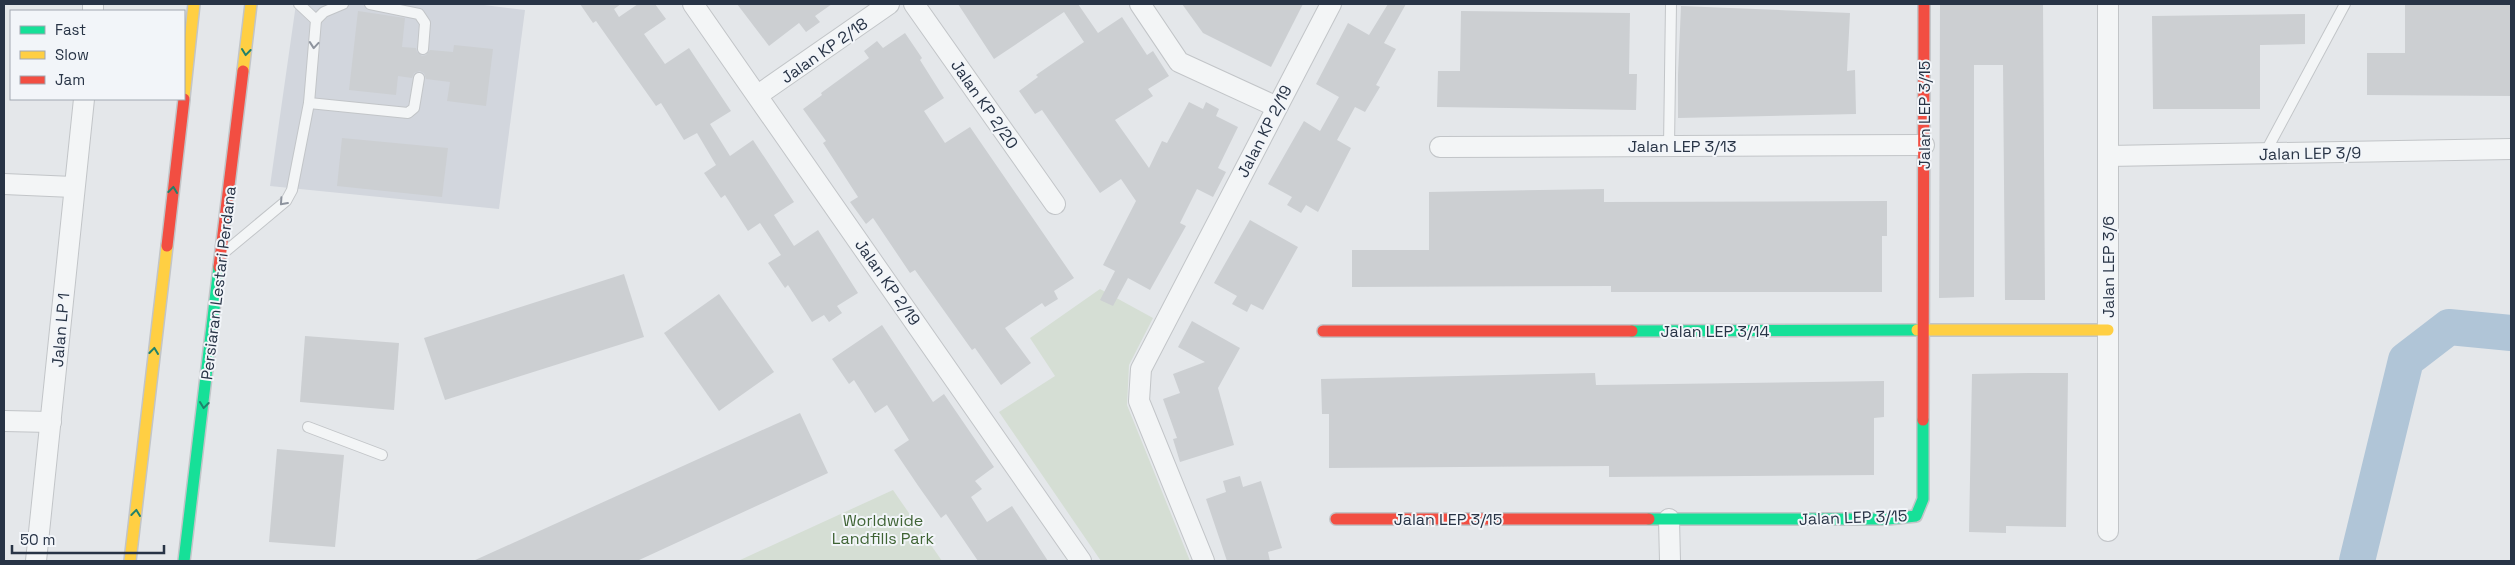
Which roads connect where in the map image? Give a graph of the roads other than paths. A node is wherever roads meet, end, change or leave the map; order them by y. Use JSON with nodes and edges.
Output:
{"nodes":[{"id":1,"x":194,"y":4,"type":"edge"},
{"id":2,"x":252,"y":4,"type":"edge"},
{"id":3,"x":299,"y":4,"type":"edge"},
{"id":4,"x":343,"y":4,"type":"edge"},
{"id":5,"x":370,"y":4,"type":"edge"},
{"id":6,"x":693,"y":4,"type":"edge"},
{"id":7,"x":890,"y":4,"type":"edge"},
{"id":8,"x":914,"y":4,"type":"edge"},
{"id":9,"x":1140,"y":4,"type":"edge"},
{"id":10,"x":1331,"y":4,"type":"edge"},
{"id":11,"x":1671,"y":4,"type":"edge"},
{"id":12,"x":1924,"y":4,"type":"edge"},
{"id":13,"x":2108,"y":4,"type":"edge"},
{"id":14,"x":2345,"y":4,"type":"edge"},
{"id":15,"x":316,"y":20,"type":"junction"},
{"id":16,"x":423,"y":49,"type":"dead end"},
{"id":17,"x":419,"y":78,"type":"dead end"},
{"id":18,"x":185,"y":89,"type":"edge"},
{"id":19,"x":758,"y":95,"type":"junction"},
{"id":20,"x":84,"y":100,"type":"edge"},
{"id":21,"x":184,"y":100,"type":"edge"},
{"id":22,"x":309,"y":102,"type":"junction"},
{"id":23,"x":1277,"y":107,"type":"junction"},
{"id":24,"x":1924,"y":145,"type":"junction"},
{"id":25,"x":1670,"y":146,"type":"junction"},
{"id":26,"x":1440,"y":147,"type":"dead end"},
{"id":27,"x":2511,"y":149,"type":"edge"},
{"id":28,"x":2264,"y":154,"type":"junction"},
{"id":29,"x":2108,"y":156,"type":"junction"},
{"id":30,"x":4,"y":184,"type":"edge"},
{"id":31,"x":73,"y":187,"type":"junction"},
{"id":32,"x":1055,"y":204,"type":"dead end"},
{"id":33,"x":222,"y":254,"type":"junction"},
{"id":34,"x":1923,"y":330,"type":"junction"},
{"id":35,"x":2108,"y":330,"type":"junction"},
{"id":36,"x":1323,"y":332,"type":"dead end"},
{"id":37,"x":4,"y":421,"type":"edge"},
{"id":38,"x":51,"y":422,"type":"junction"},
{"id":39,"x":308,"y":426,"type":"dead end"},
{"id":40,"x":382,"y":455,"type":"dead end"},
{"id":41,"x":1669,"y":519,"type":"junction"},
{"id":42,"x":1336,"y":520,"type":"dead end"},
{"id":43,"x":2108,"y":531,"type":"dead end"},
{"id":44,"x":36,"y":561,"type":"edge"},
{"id":45,"x":130,"y":561,"type":"edge"},
{"id":46,"x":184,"y":561,"type":"edge"},
{"id":47,"x":1081,"y":561,"type":"edge"},
{"id":48,"x":1204,"y":561,"type":"edge"},
{"id":49,"x":1670,"y":561,"type":"edge"}],
"edges":[{"from":1,"to":18,"type":"street"},
{"from":2,"to":33,"type":"street","name":"Persiaran Lestari Perdana","one_way":true},
{"from":3,"to":15,"type":"lane"},
{"from":4,"to":15,"type":"lane"},
{"from":5,"to":16,"type":"lane"},
{"from":6,"to":19,"type":"street","name":"Jalan KP 2/19"},
{"from":7,"to":19,"type":"street","name":"Jalan KP 2/18"},
{"from":8,"to":32,"type":"street","name":"Jalan KP 2/20"},
{"from":9,"to":23,"type":"street"},
{"from":10,"to":23,"type":"street","name":"Jalan KP 2/19"},
{"from":11,"to":25,"type":"lane"},
{"from":12,"to":24,"type":"street","name":"Jalan LEP 3/15"},
{"from":13,"to":29,"type":"street","name":"Jalan LEP 3/6"},
{"from":14,"to":28,"type":"lane"},
{"from":15,"to":22,"type":"lane","one_way":true},
{"from":17,"to":22,"type":"lane"},
{"from":19,"to":47,"type":"street","name":"Jalan KP 2/19"},
{"from":20,"to":31,"type":"street","name":"Jalan LP 1"},
{"from":45,"to":21,"type":"street","one_way":true},
{"from":22,"to":33,"type":"lane","one_way":true},
{"from":23,"to":48,"type":"street","name":"Jalan KP 2/19"},
{"from":24,"to":25,"type":"street","name":"Jalan LEP 3/13"},
{"from":24,"to":34,"type":"street","name":"Jalan LEP 3/15"},
{"from":25,"to":26,"type":"street","name":"Jalan LEP 3/13"},
{"from":27,"to":28,"type":"street","name":"Jalan LEP 3/9"},
{"from":28,"to":29,"type":"street","name":"Jalan LEP 3/9"},
{"from":29,"to":35,"type":"street","name":"Jalan LEP 3/6"},
{"from":30,"to":31,"type":"street"},
{"from":31,"to":38,"type":"street","name":"Jalan LP 1"},
{"from":33,"to":46,"type":"street","name":"Persiaran Lestari Perdana","one_way":true},
{"from":34,"to":35,"type":"street","name":"Jalan LEP 3/14"},
{"from":34,"to":36,"type":"street","name":"Jalan LEP 3/14"},
{"from":34,"to":41,"type":"street","name":"Jalan LEP 3/15"},
{"from":35,"to":43,"type":"street","name":"Jalan LEP 3/6"},
{"from":37,"to":38,"type":"street"},
{"from":38,"to":44,"type":"street","name":"Jalan LP 1"},
{"from":39,"to":40,"type":"lane"},
{"from":41,"to":42,"type":"street","name":"Jalan LEP 3/15"},
{"from":41,"to":49,"type":"street"}]}
